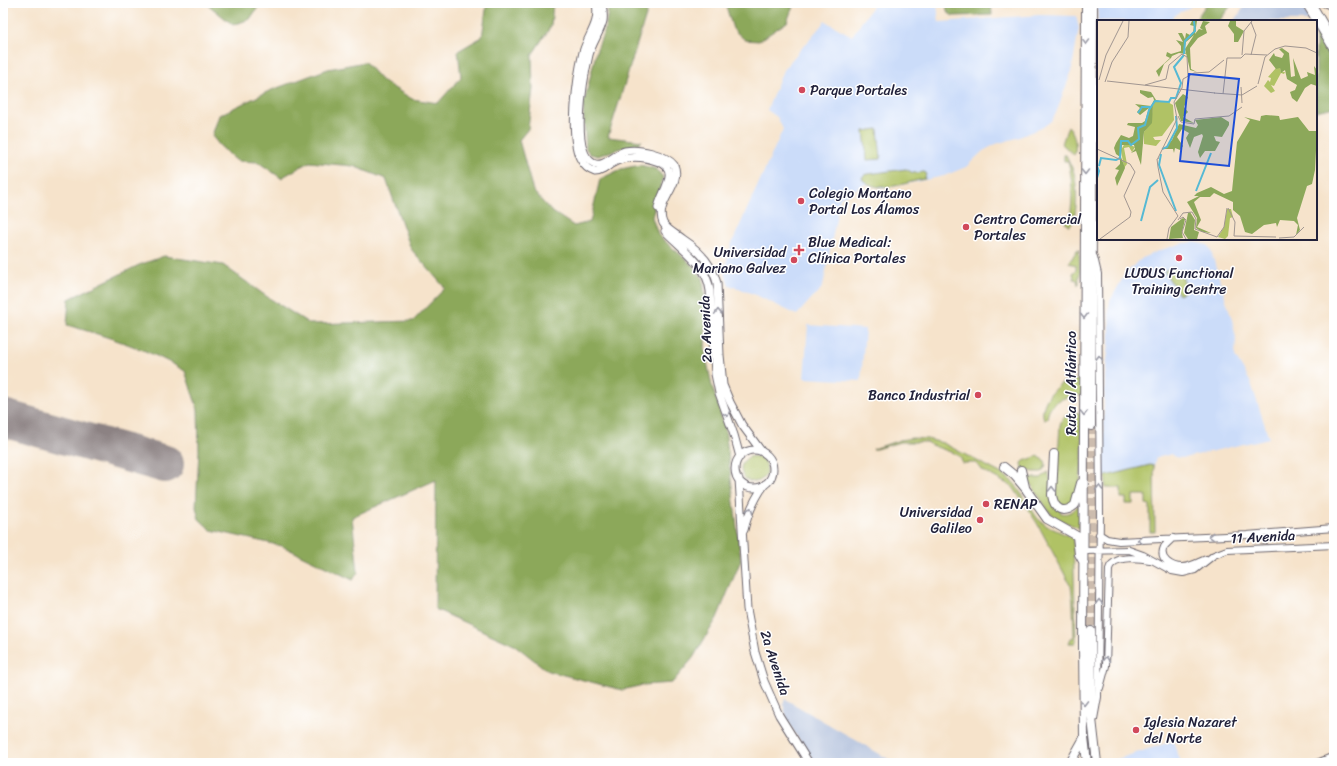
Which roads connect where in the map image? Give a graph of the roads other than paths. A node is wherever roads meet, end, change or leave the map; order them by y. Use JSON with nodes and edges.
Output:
{"nodes":[{"id":1,"x":596,"y":3,"type":"edge"},
{"id":2,"x":602,"y":3,"type":"edge"},
{"id":3,"x":1086,"y":3,"type":"edge"},
{"id":4,"x":1094,"y":3,"type":"edge"},
{"id":5,"x":1305,"y":3,"type":"edge"},
{"id":6,"x":1312,"y":3,"type":"edge"},
{"id":7,"x":1323,"y":3,"type":"edge"},
{"id":8,"x":1334,"y":7,"type":"edge"},
{"id":9,"x":1315,"y":20,"type":"edge"},
{"id":10,"x":1317,"y":23,"type":"edge"},
{"id":11,"x":1334,"y":41,"type":"edge"},
{"id":12,"x":1334,"y":51,"type":"edge"},
{"id":13,"x":1092,"y":252,"type":"junction"},
{"id":14,"x":1091,"y":426,"type":"tunnel mouth"},
{"id":15,"x":762,"y":452,"type":"junction"},
{"id":16,"x":1054,"y":454,"type":"dead end"},
{"id":17,"x":740,"y":457,"type":"junction"},
{"id":18,"x":1048,"y":465,"type":"dead end"},
{"id":19,"x":1084,"y":466,"type":"junction"},
{"id":20,"x":1004,"y":467,"type":"dead end"},
{"id":21,"x":1021,"y":470,"type":"dead end"},
{"id":22,"x":1052,"y":474,"type":"junction"},
{"id":23,"x":738,"y":479,"type":"junction"},
{"id":24,"x":765,"y":484,"type":"junction"},
{"id":25,"x":1025,"y":488,"type":"junction"},
{"id":26,"x":1334,"y":528,"type":"edge"},
{"id":27,"x":1099,"y":534,"type":"junction"},
{"id":28,"x":742,"y":538,"type":"junction"},
{"id":29,"x":1173,"y":538,"type":"junction"},
{"id":30,"x":1334,"y":545,"type":"edge"},
{"id":31,"x":1084,"y":551,"type":"junction"},
{"id":32,"x":1099,"y":551,"type":"junction"},
{"id":33,"x":1210,"y":558,"type":"junction"},
{"id":34,"x":1155,"y":561,"type":"junction"},
{"id":35,"x":1084,"y":565,"type":"junction"},
{"id":36,"x":1091,"y":630,"type":"tunnel mouth"},
{"id":37,"x":1098,"y":697,"type":"junction"},
{"id":38,"x":1093,"y":727,"type":"junction"},
{"id":39,"x":1084,"y":737,"type":"junction"},
{"id":40,"x":1334,"y":756,"type":"edge"},
{"id":41,"x":809,"y":763,"type":"edge"},
{"id":42,"x":1070,"y":763,"type":"edge"},
{"id":43,"x":1087,"y":763,"type":"edge"},
{"id":44,"x":1097,"y":763,"type":"edge"},
{"id":45,"x":1317,"y":763,"type":"edge"}],
"edges":[{"from":1,"to":17,"type":"main road","name":"2a Avenida","one_way":true},
{"from":15,"to":2,"type":"main road","name":"2a Avenida","one_way":true},
{"from":3,"to":19,"type":"highway","name":"Ruta al Atlántico","one_way":true},
{"from":4,"to":13,"type":"highway","name":"Ruta al Atlántico"},
{"from":5,"to":9,"type":"main road"},
{"from":6,"to":11,"type":"main road"},
{"from":7,"to":8,"type":"main road"},
{"from":10,"to":12,"type":"main road"},
{"from":13,"to":14,"type":"highway","name":"Ruta al Atlántico"},
{"from":27,"to":13,"type":"main road","name":"Ruta al Atlántico","one_way":true},
{"from":15,"to":17,"type":"main road"},
{"from":15,"to":24,"type":"main road"},
{"from":16,"to":22,"type":"highway"},
{"from":17,"to":23,"type":"main road"},
{"from":18,"to":22,"type":"highway"},
{"from":19,"to":22,"type":"highway","one_way":true},
{"from":19,"to":31,"type":"highway","name":"Ruta al Atlántico"},
{"from":20,"to":25,"type":"highway"},
{"from":21,"to":25,"type":"highway"},
{"from":23,"to":24,"type":"main road"},
{"from":23,"to":28,"type":"main road","name":"2a Avenida"},
{"from":28,"to":24,"type":"main road","name":"2a Avenida","one_way":true},
{"from":25,"to":35,"type":"highway"},
{"from":26,"to":29,"type":"main road","name":"11 Avenida","one_way":true},
{"from":29,"to":27,"type":"main road","name":"11 Avenida","one_way":true},
{"from":27,"to":32,"type":"main road","name":"Ruta al Atlántico"},
{"from":28,"to":41,"type":"main road","name":"2a Avenida"},
{"from":29,"to":33,"type":"main road"},
{"from":30,"to":33,"type":"main road","name":"11 Avenida"},
{"from":31,"to":32,"type":"main road","name":"11 Avenida"},
{"from":31,"to":35,"type":"highway","name":"Ruta al Atlántico"},
{"from":32,"to":34,"type":"main road","name":"11 Avenida"},
{"from":37,"to":32,"type":"main road","name":"Ruta al Atlántico","one_way":true},
{"from":33,"to":34,"type":"main road","name":"11 Avenida"},
{"from":37,"to":34,"type":"main road","one_way":true},
{"from":35,"to":39,"type":"highway","name":"Ruta al Atlántico","one_way":true},
{"from":36,"to":38,"type":"highway","name":"Ruta al Atlántico"},
{"from":37,"to":38,"type":"main road","name":"Ruta al Atlántico"},
{"from":38,"to":44,"type":"highway","name":"Ruta al Atlántico"},
{"from":39,"to":42,"type":"highway"},
{"from":39,"to":43,"type":"highway","name":"Ruta al Atlántico"},
{"from":40,"to":45,"type":"main road"}]}
